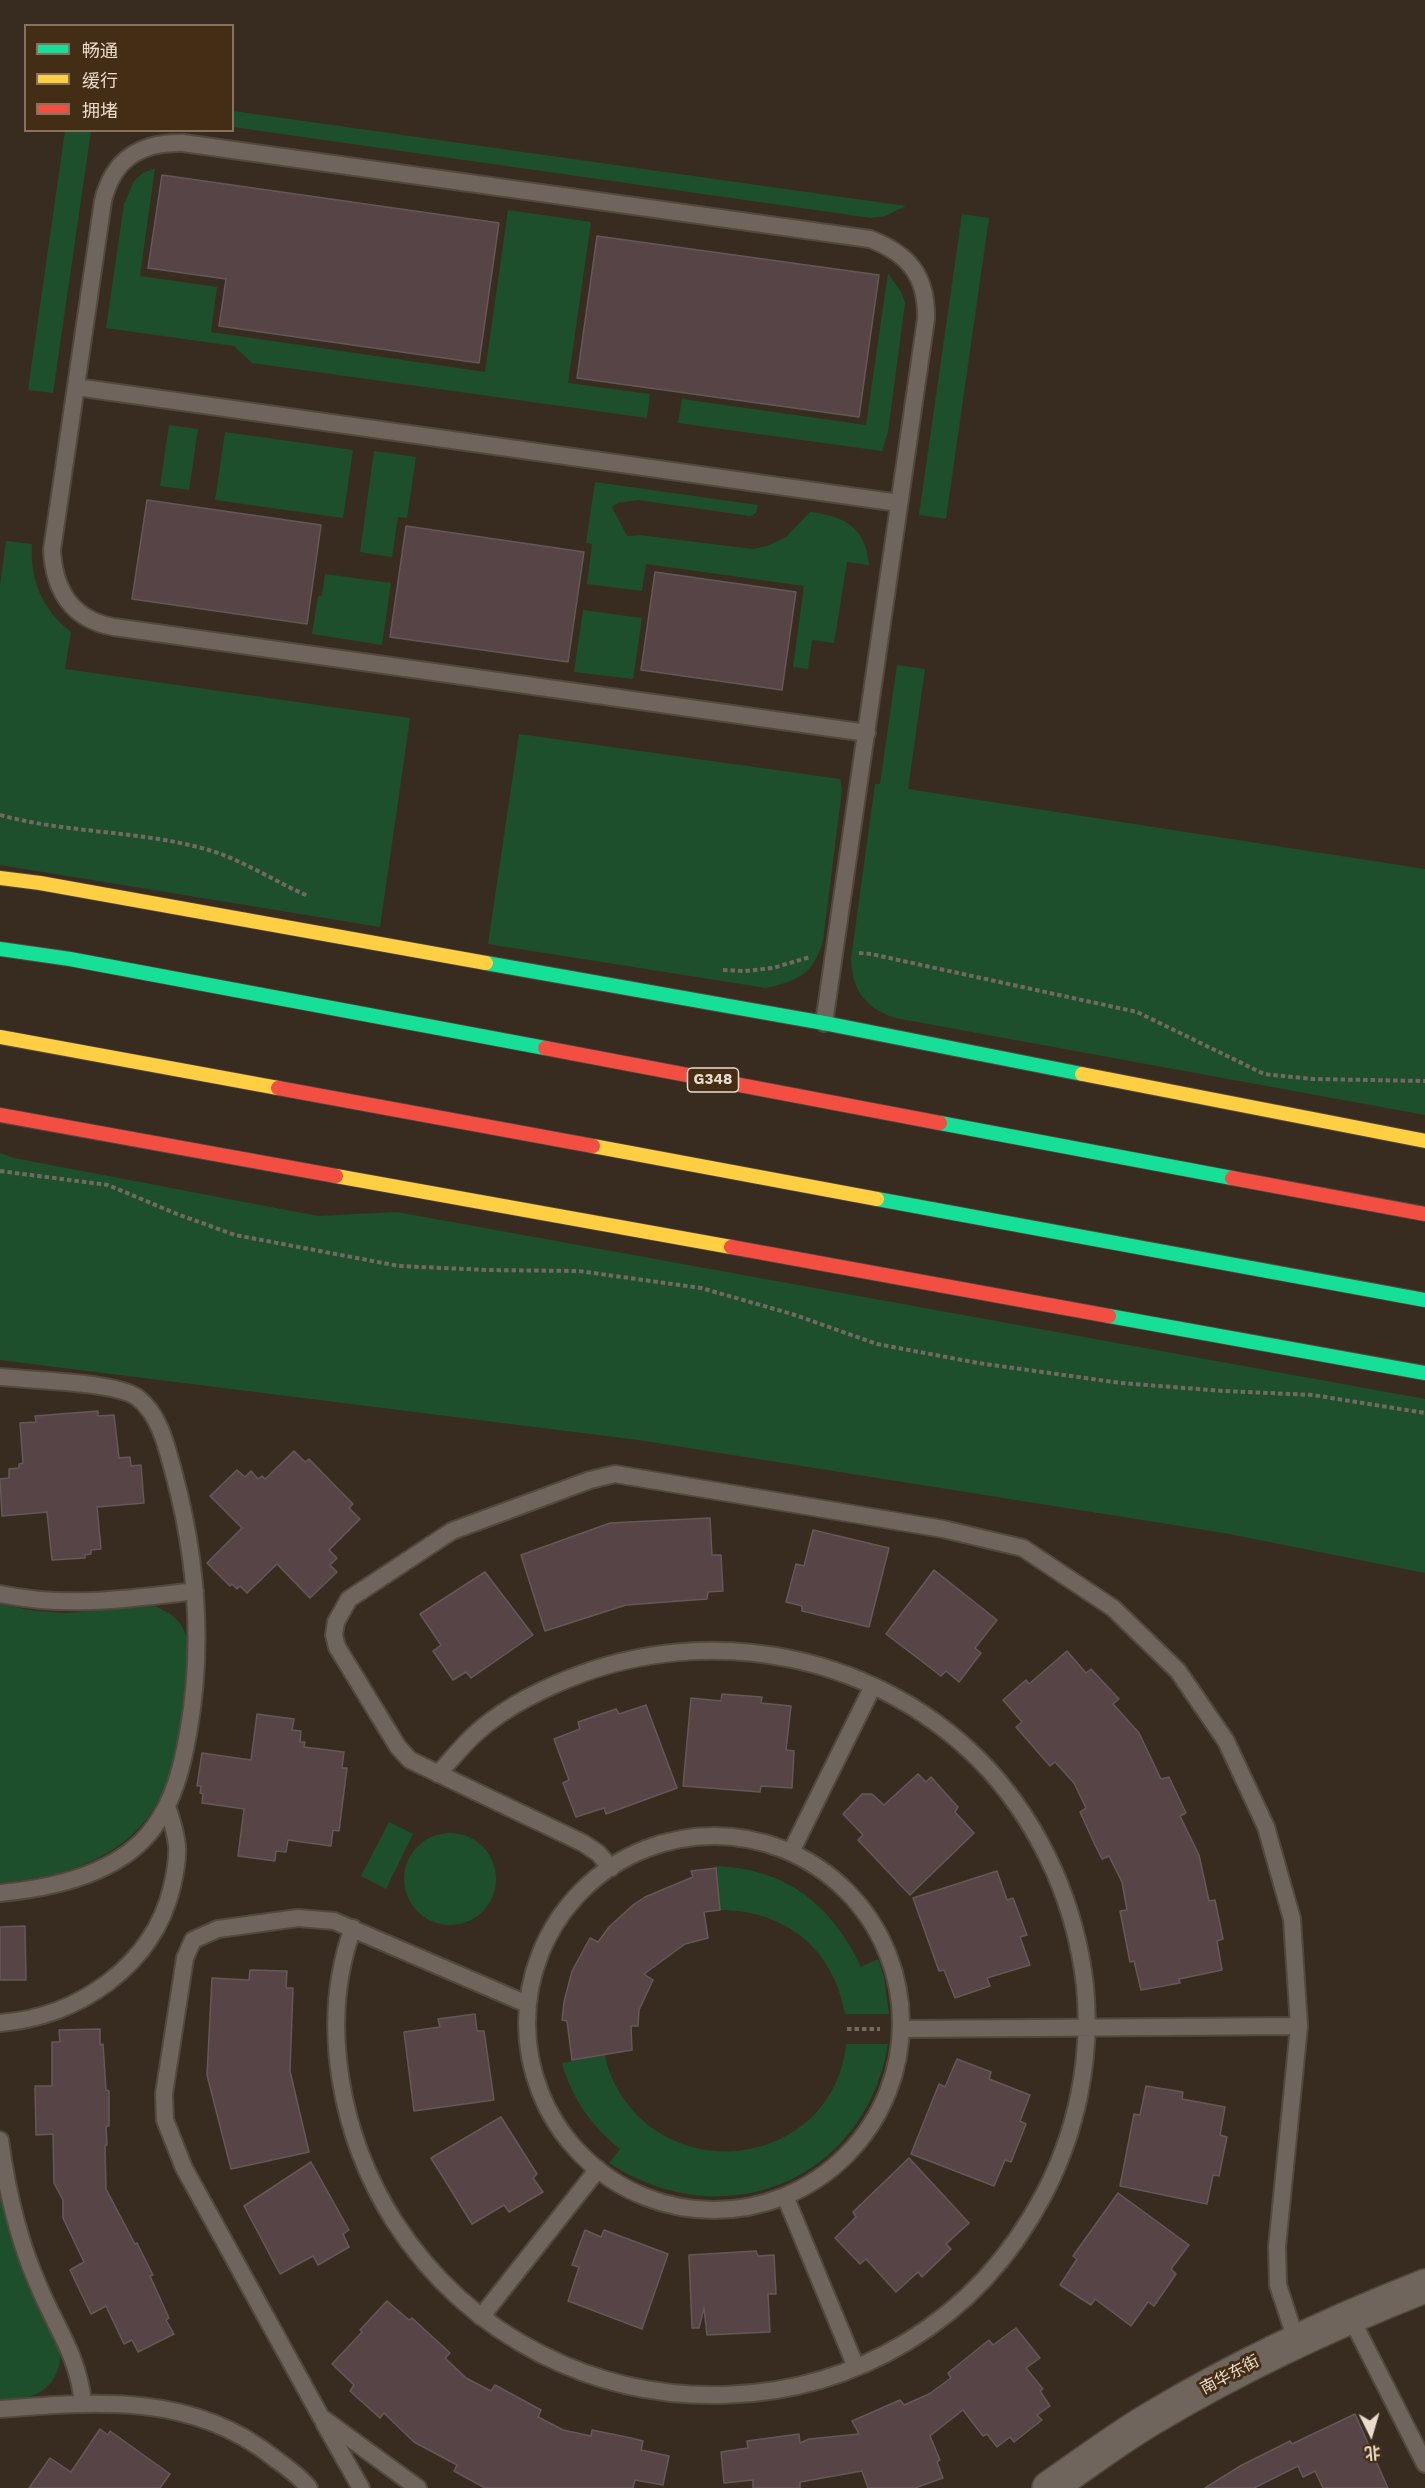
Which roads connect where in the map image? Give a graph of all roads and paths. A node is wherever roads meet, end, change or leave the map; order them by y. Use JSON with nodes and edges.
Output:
{"nodes":[{"id":1,"x":76,"y":387,"type":"junction"},
{"id":2,"x":900,"y":503,"type":"junction"},
{"id":3,"x":867,"y":733,"type":"junction"},
{"id":4,"x":0,"y":815,"type":"edge"},
{"id":5,"x":0,"y":878,"type":"edge"},
{"id":6,"x":317,"y":899,"type":"dead end"},
{"id":7,"x":0,"y":937,"type":"edge"},
{"id":8,"x":0,"y":949,"type":"edge"},
{"id":9,"x":849,"y":953,"type":"dead end"},
{"id":10,"x":820,"y":956,"type":"dead end"},
{"id":11,"x":70,"y":959,"type":"junction"},
{"id":12,"x":715,"y":969,"type":"dead end"},
{"id":13,"x":824,"y":1023,"type":"junction"},
{"id":14,"x":0,"y":1037,"type":"edge"},
{"id":15,"x":1425,"y":1081,"type":"edge"},
{"id":16,"x":0,"y":1115,"type":"edge"},
{"id":17,"x":1425,"y":1142,"type":"edge"},
{"id":18,"x":0,"y":1171,"type":"edge"},
{"id":19,"x":1425,"y":1214,"type":"edge"},
{"id":20,"x":1425,"y":1300,"type":"edge"},
{"id":21,"x":1425,"y":1373,"type":"edge"},
{"id":22,"x":0,"y":1377,"type":"edge"},
{"id":23,"x":1425,"y":1413,"type":"edge"},
{"id":24,"x":195,"y":1591,"type":"junction"},
{"id":25,"x":0,"y":1594,"type":"edge"},
{"id":26,"x":873,"y":1686,"type":"junction"},
{"id":27,"x":438,"y":1774,"type":"junction"},
{"id":28,"x":167,"y":1806,"type":"junction"},
{"id":29,"x":791,"y":1852,"type":"junction"},
{"id":30,"x":611,"y":1868,"type":"junction"},
{"id":31,"x":0,"y":1893,"type":"edge"},
{"id":32,"x":353,"y":1928,"type":"junction"},
{"id":33,"x":527,"y":2004,"type":"junction"},
{"id":34,"x":0,"y":2023,"type":"edge"},
{"id":35,"x":1086,"y":2026,"type":"junction"},
{"id":36,"x":1299,"y":2026,"type":"junction"},
{"id":37,"x":847,"y":2029,"type":"dead end"},
{"id":38,"x":902,"y":2029,"type":"junction"},
{"id":39,"x":0,"y":2140,"type":"edge"},
{"id":40,"x":598,"y":2169,"type":"junction"},
{"id":41,"x":785,"y":2196,"type":"junction"},
{"id":42,"x":1425,"y":2286,"type":"edge"},
{"id":43,"x":1350,"y":2316,"type":"junction"},
{"id":44,"x":481,"y":2317,"type":"junction"},
{"id":45,"x":1296,"y":2340,"type":"junction"},
{"id":46,"x":856,"y":2367,"type":"junction"},
{"id":47,"x":83,"y":2403,"type":"junction"},
{"id":48,"x":0,"y":2409,"type":"edge"},
{"id":49,"x":321,"y":2416,"type":"junction"},
{"id":50,"x":1425,"y":2464,"type":"edge"},
{"id":51,"x":309,"y":2488,"type":"edge"},
{"id":52,"x":361,"y":2488,"type":"edge"},
{"id":53,"x":418,"y":2488,"type":"edge"},
{"id":54,"x":1049,"y":2488,"type":"edge"}],
"edges":[{"from":1,"to":2,"type":"lane"},
{"from":1,"to":2,"type":"lane"},
{"from":1,"to":3,"type":"lane"},
{"from":2,"to":3,"type":"lane"},
{"from":3,"to":13,"type":"lane"},
{"from":4,"to":6,"type":"path"},
{"from":5,"to":13,"type":"main road"},
{"from":7,"to":11,"type":"main road"},
{"from":8,"to":11,"type":"main road","number":"G348"},
{"from":9,"to":15,"type":"path"},
{"from":10,"to":12,"type":"path"},
{"from":11,"to":19,"type":"main road","number":"G348"},
{"from":13,"to":17,"type":"main road"},
{"from":14,"to":20,"type":"main road"},
{"from":16,"to":21,"type":"main road"},
{"from":18,"to":23,"type":"path"},
{"from":22,"to":24,"type":"lane"},
{"from":24,"to":25,"type":"lane"},
{"from":24,"to":28,"type":"lane"},
{"from":26,"to":27,"type":"lane"},
{"from":26,"to":29,"type":"lane"},
{"from":26,"to":35,"type":"lane"},
{"from":27,"to":30,"type":"lane"},
{"from":27,"to":36,"type":"lane"},
{"from":28,"to":31,"type":"lane"},
{"from":28,"to":34,"type":"lane"},
{"from":29,"to":30,"type":"lane"},
{"from":29,"to":38,"type":"lane"},
{"from":30,"to":33,"type":"lane"},
{"from":32,"to":33,"type":"lane"},
{"from":32,"to":44,"type":"lane"},
{"from":32,"to":49,"type":"lane"},
{"from":33,"to":40,"type":"lane"},
{"from":35,"to":36,"type":"lane"},
{"from":35,"to":38,"type":"lane"},
{"from":35,"to":46,"type":"lane"},
{"from":36,"to":45,"type":"lane"},
{"from":37,"to":38,"type":"path"},
{"from":38,"to":41,"type":"lane"},
{"from":39,"to":47,"type":"lane"},
{"from":40,"to":41,"type":"lane"},
{"from":40,"to":44,"type":"lane"},
{"from":41,"to":46,"type":"lane"},
{"from":42,"to":43,"type":"street","name":"南华东街"},
{"from":43,"to":45,"type":"street","name":"南华东街"},
{"from":43,"to":50,"type":"lane"},
{"from":44,"to":46,"type":"lane"},
{"from":45,"to":54,"type":"street","name":"南华东街"},
{"from":47,"to":48,"type":"lane"},
{"from":47,"to":51,"type":"lane"},
{"from":49,"to":52,"type":"lane"},
{"from":49,"to":53,"type":"lane"}]}
